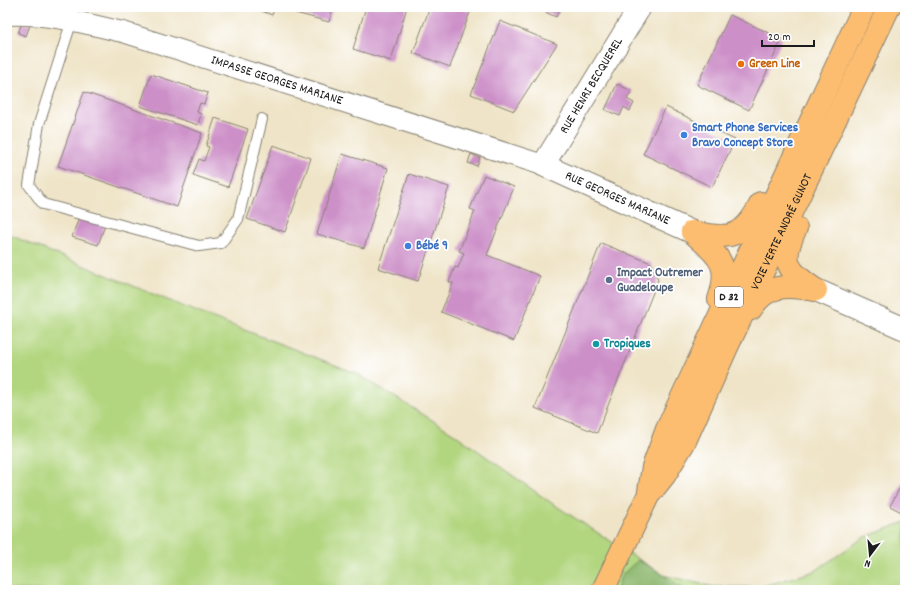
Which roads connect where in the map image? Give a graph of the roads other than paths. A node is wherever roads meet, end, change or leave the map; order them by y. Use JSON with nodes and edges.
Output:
{"nodes":[{"id":1,"x":640,"y":7,"type":"edge"},
{"id":2,"x":864,"y":7,"type":"edge"},
{"id":3,"x":889,"y":7,"type":"edge"},
{"id":4,"x":43,"y":11,"type":"edge"},
{"id":5,"x":7,"y":15,"type":"edge"},
{"id":6,"x":72,"y":20,"type":"junction"},
{"id":7,"x":821,"y":102,"type":"junction"},
{"id":8,"x":837,"y":116,"type":"junction"},
{"id":9,"x":262,"y":119,"type":"dead end"},
{"id":10,"x":543,"y":165,"type":"junction"},
{"id":11,"x":692,"y":232,"type":"junction"},
{"id":12,"x":816,"y":290,"type":"junction"},
{"id":13,"x":905,"y":329,"type":"edge"},
{"id":14,"x":727,"y":346,"type":"junction"},
{"id":15,"x":704,"y":349,"type":"junction"},
{"id":16,"x":648,"y":496,"type":"junction"},
{"id":17,"x":603,"y":590,"type":"edge"}],
"edges":[{"from":1,"to":10,"type":"street","name":"RUE HENRI BECQUEREL"},
{"from":2,"to":7,"type":"main road","name":"VOIE VERTE ANDRÉ GUNOT","number":"D 32"},
{"from":3,"to":8,"type":"main road","name":"VOIE VERTE ANDRÉ GUNOT","number":"D 32"},
{"from":4,"to":5,"type":"street","name":"IMPASSE GEORGES MARIANE"},
{"from":4,"to":6,"type":"street","name":"IMPASSE GEORGES MARIANE"},
{"from":6,"to":9,"type":"lane"},
{"from":6,"to":10,"type":"street","name":"IMPASSE GEORGES MARIANE"},
{"from":7,"to":11,"type":"main road"},
{"from":7,"to":15,"type":"main road","name":"VOIE VERTE ANDRÉ GUNOT","number":"D 32"},
{"from":8,"to":12,"type":"main road"},
{"from":8,"to":14,"type":"main road","name":"VOIE VERTE ANDRÉ GUNOT","number":"D 32"},
{"from":10,"to":11,"type":"street","name":"RUE GEORGES MARIANE"},
{"from":11,"to":15,"type":"main road"},
{"from":12,"to":13,"type":"street"},
{"from":12,"to":14,"type":"main road"},
{"from":14,"to":16,"type":"main road","name":"VOIE VERTE ANDRÉ GUNOT","number":"D 32"},
{"from":15,"to":16,"type":"main road","name":"VOIE VERTE ANDRÉ GUNOT","number":"D 32"},
{"from":16,"to":17,"type":"main road","name":"VOIE VERTE ANDRÉ GUNOT","number":"D 32"}]}
